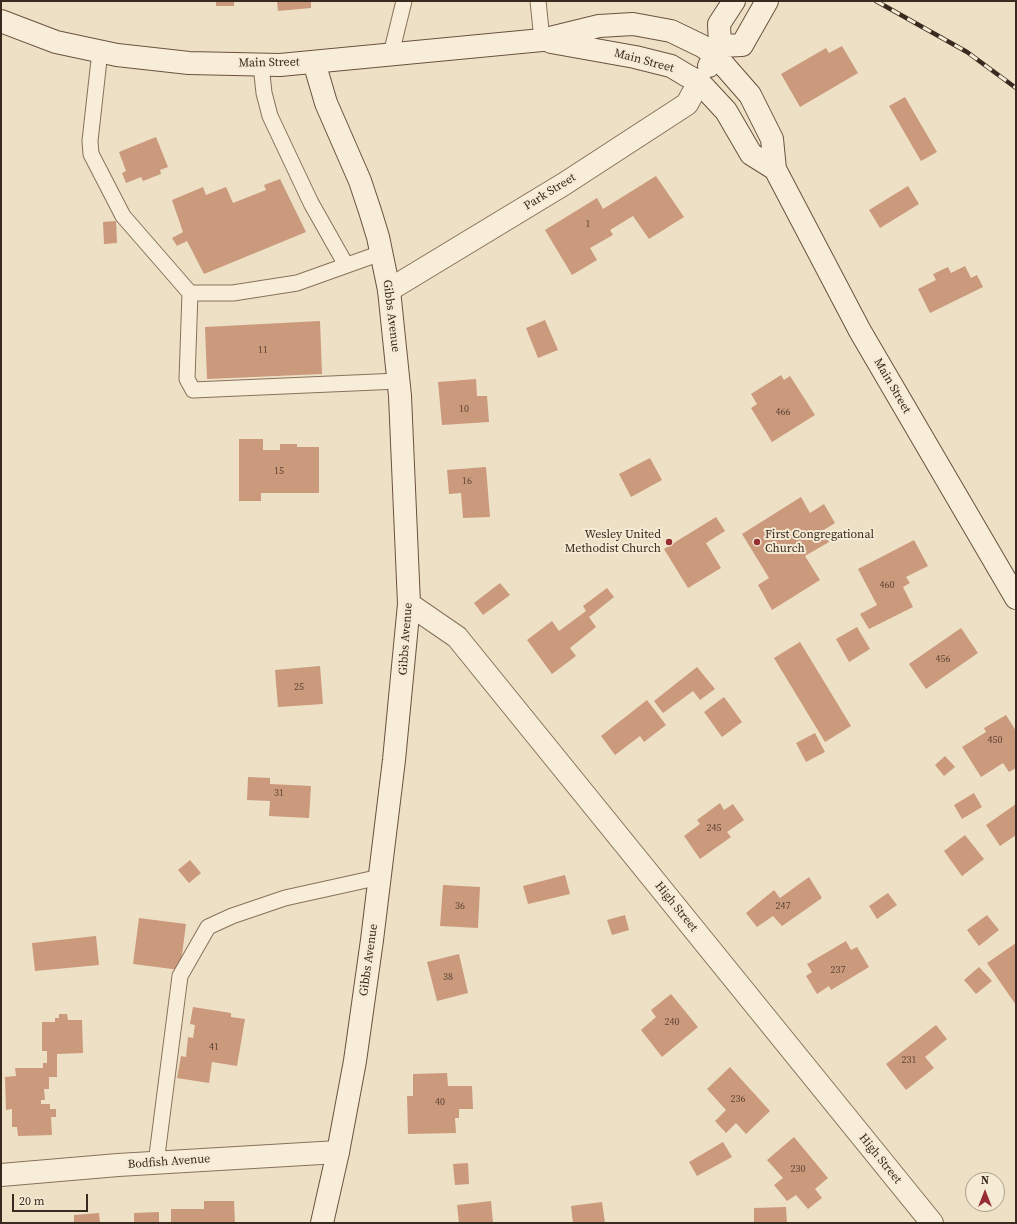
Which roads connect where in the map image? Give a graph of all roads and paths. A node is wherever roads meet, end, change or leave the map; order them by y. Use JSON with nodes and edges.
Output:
{"nodes":[{"id":1,"x":404,"y":1,"type":"edge"},
{"id":2,"x":538,"y":1,"type":"edge"},
{"id":3,"x":734,"y":1,"type":"edge"},
{"id":4,"x":767,"y":1,"type":"edge"},
{"id":5,"x":1,"y":21,"type":"edge"},
{"id":6,"x":542,"y":40,"type":"junction"},
{"id":7,"x":718,"y":51,"type":"junction"},
{"id":8,"x":100,"y":52,"type":"junction"},
{"id":9,"x":391,"y":54,"type":"junction"},
{"id":10,"x":314,"y":62,"type":"junction"},
{"id":11,"x":261,"y":65,"type":"junction"},
{"id":12,"x":699,"y":82,"type":"junction"},
{"id":13,"x":775,"y":169,"type":"junction"},
{"id":14,"x":381,"y":253,"type":"junction"},
{"id":15,"x":346,"y":265,"type":"junction"},
{"id":16,"x":389,"y":290,"type":"junction"},
{"id":17,"x":190,"y":293,"type":"junction"},
{"id":18,"x":399,"y":381,"type":"junction"},
{"id":19,"x":1016,"y":598,"type":"edge"},
{"id":20,"x":409,"y":604,"type":"junction"},
{"id":21,"x":380,"y":877,"type":"junction"},
{"id":22,"x":338,"y":1152,"type":"junction"},
{"id":23,"x":156,"y":1163,"type":"junction"},
{"id":24,"x":1,"y":1175,"type":"edge"},
{"id":25,"x":322,"y":1223,"type":"edge"},
{"id":26,"x":932,"y":1223,"type":"edge"}],
"edges":[{"from":1,"to":9,"type":"lane"},
{"from":2,"to":6,"type":"lane"},
{"from":3,"to":7,"type":"main road"},
{"from":4,"to":7,"type":"main road"},
{"from":5,"to":8,"type":"main road","name":"Main Street"},
{"from":6,"to":7,"type":"main road","name":"Main Street"},
{"from":6,"to":9,"type":"main road","name":"Main Street"},
{"from":6,"to":12,"type":"main road","name":"Main Street"},
{"from":7,"to":12,"type":"main road","name":"Park Street"},
{"from":7,"to":13,"type":"main road","name":"Main Street"},
{"from":8,"to":11,"type":"main road","name":"Main Street"},
{"from":8,"to":17,"type":"lane"},
{"from":9,"to":10,"type":"main road","name":"Main Street"},
{"from":10,"to":11,"type":"main road","name":"Main Street"},
{"from":10,"to":14,"type":"main road","name":"Gibbs Avenue"},
{"from":11,"to":15,"type":"lane"},
{"from":12,"to":13,"type":"main road","name":"Main Street"},
{"from":12,"to":16,"type":"main road","name":"Park Street"},
{"from":13,"to":19,"type":"main road","name":"Main Street"},
{"from":14,"to":15,"type":"lane"},
{"from":14,"to":16,"type":"main road","name":"Gibbs Avenue"},
{"from":15,"to":17,"type":"lane"},
{"from":16,"to":18,"type":"main road","name":"Gibbs Avenue"},
{"from":17,"to":18,"type":"lane"},
{"from":18,"to":20,"type":"main road","name":"Gibbs Avenue"},
{"from":20,"to":21,"type":"main road","name":"Gibbs Avenue"},
{"from":20,"to":26,"type":"main road","name":"High Street"},
{"from":21,"to":22,"type":"main road","name":"Gibbs Avenue"},
{"from":21,"to":23,"type":"lane"},
{"from":22,"to":23,"type":"main road","name":"Bodfish Avenue"},
{"from":22,"to":25,"type":"main road","name":"Gibbs Avenue"},
{"from":23,"to":24,"type":"main road","name":"Bodfish Avenue"}]}
